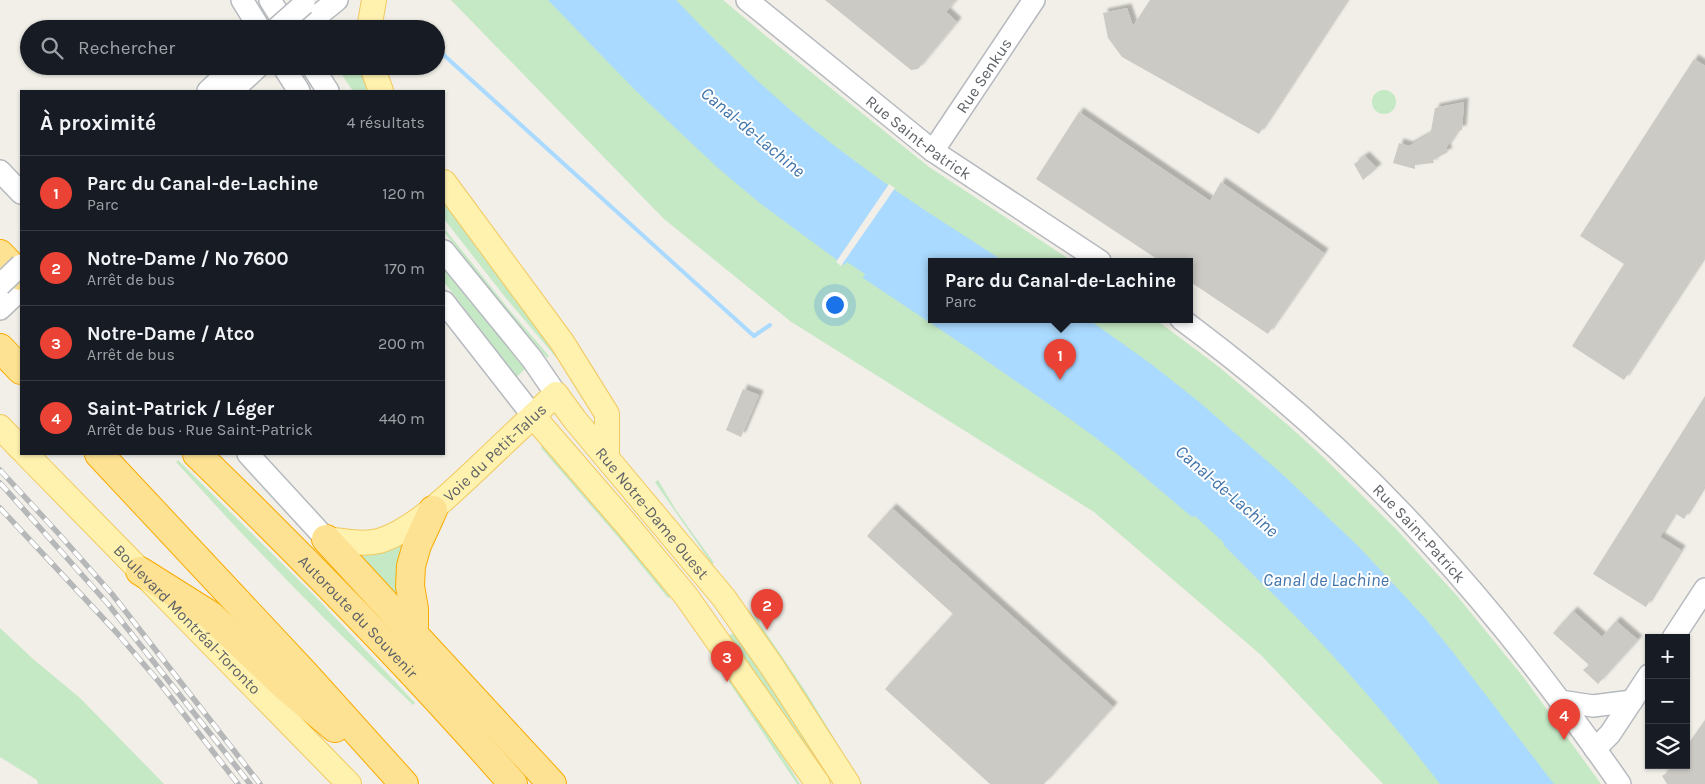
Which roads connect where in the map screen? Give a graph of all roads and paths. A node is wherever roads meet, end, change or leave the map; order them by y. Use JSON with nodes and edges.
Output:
{"nodes":[{"id":1,"x":242,"y":0,"type":"edge"},
{"id":2,"x":270,"y":0,"type":"edge"},
{"id":3,"x":337,"y":0,"type":"edge"},
{"id":4,"x":374,"y":0,"type":"edge"},
{"id":5,"x":747,"y":0,"type":"edge"},
{"id":6,"x":1034,"y":0,"type":"edge"},
{"id":7,"x":307,"y":13,"type":"edge"},
{"id":8,"x":254,"y":20,"type":"edge"},
{"id":9,"x":282,"y":20,"type":"edge"},
{"id":10,"x":293,"y":20,"type":"edge"},
{"id":11,"x":371,"y":20,"type":"edge"},
{"id":12,"x":237,"y":75,"type":"edge"},
{"id":13,"x":244,"y":75,"type":"edge"},
{"id":14,"x":289,"y":75,"type":"edge"},
{"id":15,"x":318,"y":75,"type":"edge"},
{"id":16,"x":375,"y":75,"type":"edge"},
{"id":17,"x":210,"y":90,"type":"edge"},
{"id":18,"x":233,"y":90,"type":"edge"},
{"id":19,"x":298,"y":90,"type":"edge"},
{"id":20,"x":327,"y":90,"type":"edge"},
{"id":21,"x":381,"y":90,"type":"edge"},
{"id":22,"x":933,"y":151,"type":"junction"},
{"id":23,"x":0,"y":170,"type":"edge"},
{"id":24,"x":445,"y":183,"type":"edge"},
{"id":25,"x":20,"y":192,"type":"edge"},
{"id":26,"x":445,"y":252,"type":"edge"},
{"id":27,"x":0,"y":254,"type":"edge"},
{"id":28,"x":1095,"y":258,"type":"edge"},
{"id":29,"x":20,"y":266,"type":"edge"},
{"id":30,"x":20,"y":275,"type":"edge"},
{"id":31,"x":0,"y":285,"type":"edge"},
{"id":32,"x":20,"y":290,"type":"edge"},
{"id":33,"x":445,"y":303,"type":"edge"},
{"id":34,"x":0,"y":309,"type":"edge"},
{"id":35,"x":1186,"y":323,"type":"edge"},
{"id":36,"x":0,"y":348,"type":"edge"},
{"id":37,"x":20,"y":369,"type":"edge"},
{"id":38,"x":556,"y":394,"type":"junction"},
{"id":39,"x":533,"y":416,"type":"junction"},
{"id":40,"x":0,"y":427,"type":"edge"},
{"id":41,"x":20,"y":448,"type":"edge"},
{"id":42,"x":27,"y":455,"type":"edge"},
{"id":43,"x":100,"y":455,"type":"edge"},
{"id":44,"x":198,"y":455,"type":"edge"},
{"id":45,"x":249,"y":455,"type":"edge"},
{"id":46,"x":607,"y":457,"type":"junction"},
{"id":47,"x":433,"y":510,"type":"junction"},
{"id":48,"x":326,"y":539,"type":"junction"},
{"id":49,"x":140,"y":572,"type":"junction"},
{"id":50,"x":1705,"y":589,"type":"edge"},
{"id":51,"x":414,"y":634,"type":"junction"},
{"id":52,"x":1676,"y":634,"type":"edge"},
{"id":53,"x":1646,"y":679,"type":"edge"},
{"id":54,"x":1632,"y":701,"type":"junction"},
{"id":55,"x":1560,"y":702,"type":"junction"},
{"id":56,"x":1595,"y":749,"type":"junction"},
{"id":57,"x":349,"y":784,"type":"edge"},
{"id":58,"x":404,"y":784,"type":"edge"},
{"id":59,"x":513,"y":784,"type":"edge"},
{"id":60,"x":552,"y":784,"type":"edge"},
{"id":61,"x":818,"y":784,"type":"edge"},
{"id":62,"x":848,"y":784,"type":"edge"},
{"id":63,"x":1620,"y":784,"type":"edge"}],
"edges":[{"from":1,"to":8,"type":"main road"},
{"from":2,"to":9,"type":"main road"},
{"from":3,"to":7,"type":"main road"},
{"from":4,"to":11,"type":"main road"},
{"from":5,"to":22,"type":"main road","name":"Rue Saint-Patrick"},
{"from":6,"to":22,"type":"main road","name":"Rue Senkus"},
{"from":7,"to":10,"type":"main road","bridge":true},
{"from":12,"to":17,"type":"main road"},
{"from":13,"to":18,"type":"main road"},
{"from":14,"to":19,"type":"main road"},
{"from":15,"to":20,"type":"main road"},
{"from":16,"to":21,"type":"main road"},
{"from":22,"to":28,"type":"main road","name":"Rue Saint-Patrick"},
{"from":23,"to":25,"type":"main road"},
{"from":24,"to":46,"type":"main road"},
{"from":26,"to":38,"type":"main road","name":"Rue Notre-Dame Ouest"},
{"from":27,"to":30,"type":"highway"},
{"from":29,"to":31,"type":"main road","bridge":true},
{"from":32,"to":34,"type":"main road"},
{"from":33,"to":39,"type":"main road","name":"Rue Notre-Dame Ouest"},
{"from":35,"to":55,"type":"main road","name":"Rue Saint-Patrick"},
{"from":36,"to":37,"type":"highway"},
{"from":38,"to":39,"type":"main road","name":"Voie du Petit-Talus"},
{"from":38,"to":46,"type":"main road","name":"Rue Notre-Dame Ouest"},
{"from":39,"to":47,"type":"main road","name":"Voie du Petit-Talus"},
{"from":39,"to":61,"type":"main road","name":"Rue Notre-Dame Ouest"},
{"from":40,"to":41,"type":"main road"},
{"from":42,"to":49,"type":"main road","name":"Boulevard Montréal-Toronto"},
{"from":43,"to":58,"type":"highway"},
{"from":44,"to":59,"type":"highway","name":"Autoroute du Souvenir"},
{"from":45,"to":48,"type":"main road"},
{"from":46,"to":62,"type":"main road","name":"Rue Notre-Dame Ouest"},
{"from":47,"to":48,"type":"main road","name":"Voie du Petit-Talus"},
{"from":47,"to":51,"type":"highway"},
{"from":48,"to":51,"type":"highway"},
{"from":49,"to":57,"type":"main road","name":"Boulevard Montréal-Toronto"},
{"from":49,"to":58,"type":"highway"},
{"from":50,"to":52,"type":"main road"},
{"from":51,"to":60,"type":"highway"},
{"from":53,"to":54,"type":"main road"},
{"from":54,"to":55,"type":"main road"},
{"from":54,"to":56,"type":"main road"},
{"from":55,"to":56,"type":"main road","name":"Rue Saint-Patrick"},
{"from":56,"to":63,"type":"main road","name":"Rue Saint-Patrick"}]}
